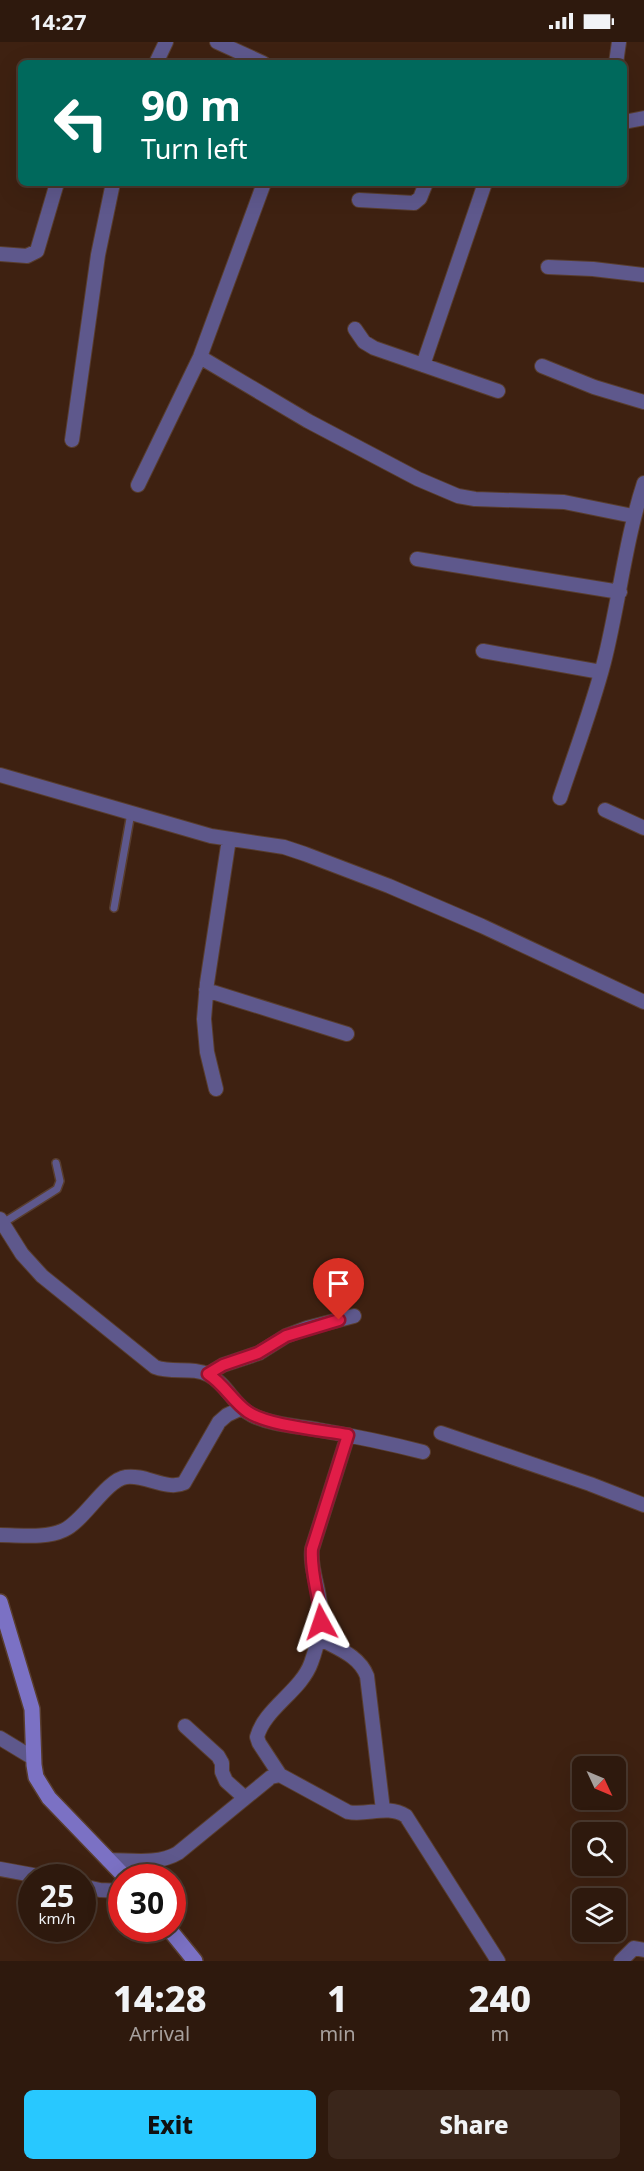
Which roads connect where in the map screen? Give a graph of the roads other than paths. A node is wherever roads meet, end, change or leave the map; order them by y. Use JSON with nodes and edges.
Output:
{"nodes":[{"id":1,"x":166,"y":42,"type":"edge"},
{"id":2,"x":217,"y":42,"type":"edge"},
{"id":3,"x":619,"y":42,"type":"edge"},
{"id":4,"x":157,"y":60,"type":"edge"},
{"id":5,"x":256,"y":60,"type":"edge"},
{"id":6,"x":616,"y":60,"type":"edge"},
{"id":7,"x":644,"y":118,"type":"edge"},
{"id":8,"x":627,"y":121,"type":"edge"},
{"id":9,"x":56,"y":186,"type":"edge"},
{"id":10,"x":112,"y":186,"type":"edge"},
{"id":11,"x":263,"y":186,"type":"edge"},
{"id":12,"x":425,"y":186,"type":"edge"},
{"id":13,"x":484,"y":186,"type":"edge"},
{"id":14,"x":358,"y":200,"type":"dead end"},
{"id":15,"x":0,"y":254,"type":"edge"},
{"id":16,"x":548,"y":267,"type":"dead end"},
{"id":17,"x":644,"y":275,"type":"edge"},
{"id":18,"x":355,"y":329,"type":"dead end"},
{"id":19,"x":200,"y":357,"type":"junction"},
{"id":20,"x":423,"y":365,"type":"junction"},
{"id":21,"x":542,"y":366,"type":"dead end"},
{"id":22,"x":498,"y":391,"type":"dead end"},
{"id":23,"x":644,"y":402,"type":"edge"},
{"id":24,"x":72,"y":441,"type":"dead end"},
{"id":25,"x":644,"y":483,"type":"edge"},
{"id":26,"x":138,"y":485,"type":"dead end"},
{"id":27,"x":633,"y":516,"type":"junction"},
{"id":28,"x":417,"y":559,"type":"dead end"},
{"id":29,"x":620,"y":592,"type":"junction"},
{"id":30,"x":483,"y":651,"type":"dead end"},
{"id":31,"x":601,"y":672,"type":"junction"},
{"id":32,"x":0,"y":775,"type":"edge"},
{"id":33,"x":560,"y":798,"type":"dead end"},
{"id":34,"x":605,"y":810,"type":"dead end"},
{"id":35,"x":131,"y":813,"type":"junction"},
{"id":36,"x":644,"y":828,"type":"edge"},
{"id":37,"x":229,"y":839,"type":"junction"},
{"id":38,"x":114,"y":908,"type":"dead end"},
{"id":39,"x":206,"y":990,"type":"junction"},
{"id":40,"x":644,"y":1002,"type":"edge"},
{"id":41,"x":347,"y":1034,"type":"dead end"},
{"id":42,"x":216,"y":1089,"type":"dead end"},
{"id":43,"x":56,"y":1163,"type":"dead end"},
{"id":44,"x":1,"y":1221,"type":"edge"},
{"id":45,"x":354,"y":1316,"type":"dead end"},
{"id":46,"x":208,"y":1374,"type":"junction"},
{"id":47,"x":242,"y":1408,"type":"junction"},
{"id":48,"x":441,"y":1433,"type":"dead end"},
{"id":49,"x":348,"y":1435,"type":"junction"},
{"id":50,"x":423,"y":1452,"type":"dead end"},
{"id":51,"x":644,"y":1505,"type":"edge"},
{"id":52,"x":0,"y":1535,"type":"edge"},
{"id":53,"x":0,"y":1605,"type":"edge"},
{"id":54,"x":4,"y":1631,"type":"edge"},
{"id":55,"x":317,"y":1637,"type":"junction"},
{"id":56,"x":185,"y":1726,"type":"dead end"},
{"id":57,"x":0,"y":1738,"type":"edge"},
{"id":58,"x":33,"y":1758,"type":"junction"},
{"id":59,"x":280,"y":1775,"type":"junction"},
{"id":60,"x":245,"y":1798,"type":"junction"},
{"id":61,"x":383,"y":1810,"type":"junction"},
{"id":62,"x":108,"y":1860,"type":"junction"},
{"id":63,"x":112,"y":1864,"type":"edge"},
{"id":64,"x":0,"y":1869,"type":"edge"},
{"id":65,"x":18,"y":1872,"type":"edge"},
{"id":66,"x":180,"y":1942,"type":"edge"},
{"id":67,"x":644,"y":1950,"type":"edge"},
{"id":68,"x":195,"y":1961,"type":"edge"},
{"id":69,"x":498,"y":1961,"type":"edge"},
{"id":70,"x":621,"y":1961,"type":"edge"}],
"edges":[{"from":1,"to":4,"type":"street"},
{"from":2,"to":5,"type":"street"},
{"from":3,"to":6,"type":"street"},
{"from":7,"to":8,"type":"street"},
{"from":9,"to":15,"type":"street"},
{"from":10,"to":24,"type":"street"},
{"from":11,"to":19,"type":"street"},
{"from":12,"to":14,"type":"street"},
{"from":13,"to":20,"type":"street"},
{"from":16,"to":17,"type":"street"},
{"from":18,"to":20,"type":"street"},
{"from":19,"to":26,"type":"street"},
{"from":19,"to":27,"type":"street"},
{"from":20,"to":22,"type":"street"},
{"from":21,"to":23,"type":"street"},
{"from":25,"to":27,"type":"street"},
{"from":27,"to":29,"type":"street"},
{"from":28,"to":29,"type":"street"},
{"from":29,"to":31,"type":"street"},
{"from":30,"to":31,"type":"street"},
{"from":31,"to":33,"type":"street"},
{"from":32,"to":35,"type":"street"},
{"from":34,"to":36,"type":"street"},
{"from":35,"to":37,"type":"street"},
{"from":35,"to":38,"type":"lane"},
{"from":37,"to":39,"type":"street"},
{"from":37,"to":40,"type":"street"},
{"from":39,"to":41,"type":"street"},
{"from":39,"to":42,"type":"street"},
{"from":43,"to":44,"type":"lane"},
{"from":44,"to":46,"type":"street"},
{"from":45,"to":46,"type":"street"},
{"from":46,"to":47,"type":"street"},
{"from":47,"to":49,"type":"street"},
{"from":47,"to":52,"type":"street"},
{"from":48,"to":51,"type":"street"},
{"from":49,"to":50,"type":"street"},
{"from":49,"to":55,"type":"street"},
{"from":53,"to":54,"type":"main road"},
{"from":54,"to":58,"type":"main road"},
{"from":55,"to":59,"type":"street"},
{"from":55,"to":61,"type":"street"},
{"from":56,"to":60,"type":"street"},
{"from":57,"to":58,"type":"street"},
{"from":58,"to":62,"type":"main road"},
{"from":59,"to":60,"type":"street"},
{"from":59,"to":61,"type":"street"},
{"from":60,"to":62,"type":"street"},
{"from":61,"to":69,"type":"street"},
{"from":62,"to":63,"type":"main road"},
{"from":64,"to":65,"type":"street"},
{"from":66,"to":68,"type":"main road"},
{"from":67,"to":70,"type":"street"}]}
